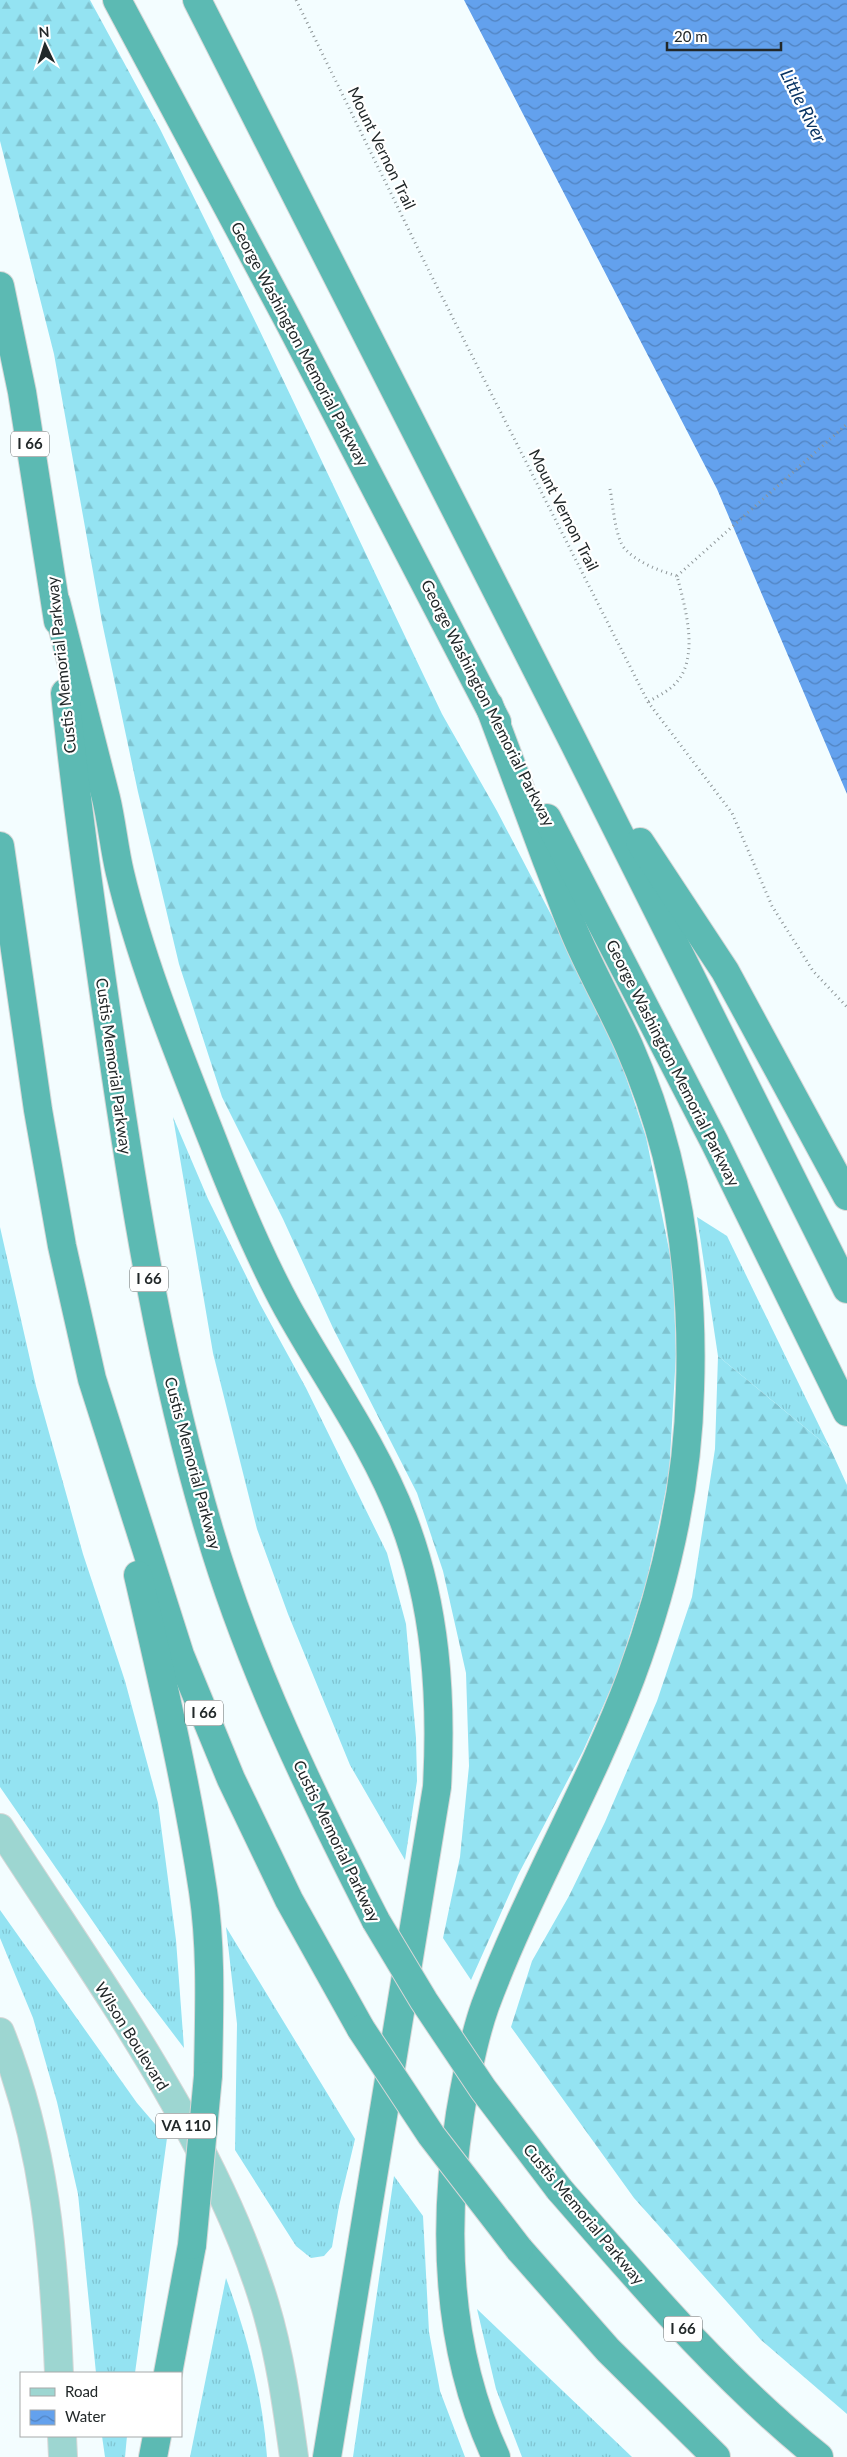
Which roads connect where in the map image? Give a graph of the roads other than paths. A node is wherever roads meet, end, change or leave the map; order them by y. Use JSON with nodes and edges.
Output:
{"nodes":[{"id":1,"x":117,"y":0,"type":"edge"},
{"id":2,"x":196,"y":0,"type":"edge"},
{"id":3,"x":0,"y":286,"type":"edge"},
{"id":4,"x":56,"y":602,"type":"junction"},
{"id":5,"x":489,"y":705,"type":"junction"},
{"id":6,"x":574,"y":743,"type":"junction"},
{"id":7,"x":0,"y":846,"type":"edge"},
{"id":8,"x":847,"y":1196,"type":"edge"},
{"id":9,"x":847,"y":1289,"type":"edge"},
{"id":10,"x":92,"y":1379,"type":"junction"},
{"id":11,"x":847,"y":1412,"type":"edge"},
{"id":12,"x":0,"y":1828,"type":"edge"},
{"id":13,"x":0,"y":2032,"type":"edge"},
{"id":14,"x":59,"y":2372,"type":"edge"},
{"id":15,"x":168,"y":2372,"type":"edge"},
{"id":16,"x":62,"y":2437,"type":"edge"},
{"id":17,"x":157,"y":2437,"type":"edge"},
{"id":18,"x":63,"y":2457,"type":"edge"},
{"id":19,"x":153,"y":2457,"type":"edge"},
{"id":20,"x":294,"y":2457,"type":"edge"},
{"id":21,"x":327,"y":2457,"type":"edge"},
{"id":22,"x":496,"y":2457,"type":"edge"},
{"id":23,"x":716,"y":2457,"type":"edge"},
{"id":24,"x":819,"y":2457,"type":"edge"}],
"edges":[{"from":1,"to":5,"type":"highway","name":"George Washington Memorial Parkway"},
{"from":2,"to":6,"type":"highway"},
{"from":3,"to":4,"type":"highway","name":"Custis Memorial Parkway","number":"I 66"},
{"from":4,"to":21,"type":"highway"},
{"from":4,"to":24,"type":"highway","name":"Custis Memorial Parkway","number":"I 66","bridge":true},
{"from":5,"to":11,"type":"highway","name":"George Washington Memorial Parkway"},
{"from":5,"to":22,"type":"highway"},
{"from":6,"to":8,"type":"highway"},
{"from":6,"to":9,"type":"highway"},
{"from":7,"to":10,"type":"highway","number":"I 66"},
{"from":10,"to":15,"type":"highway","bridge":true},
{"from":10,"to":23,"type":"highway","number":"I 66","bridge":true},
{"from":12,"to":20,"type":"main road","name":"Wilson Boulevard","number":"VA 110"},
{"from":13,"to":14,"type":"main road"},
{"from":16,"to":18,"type":"main road"},
{"from":17,"to":19,"type":"highway"}]}
